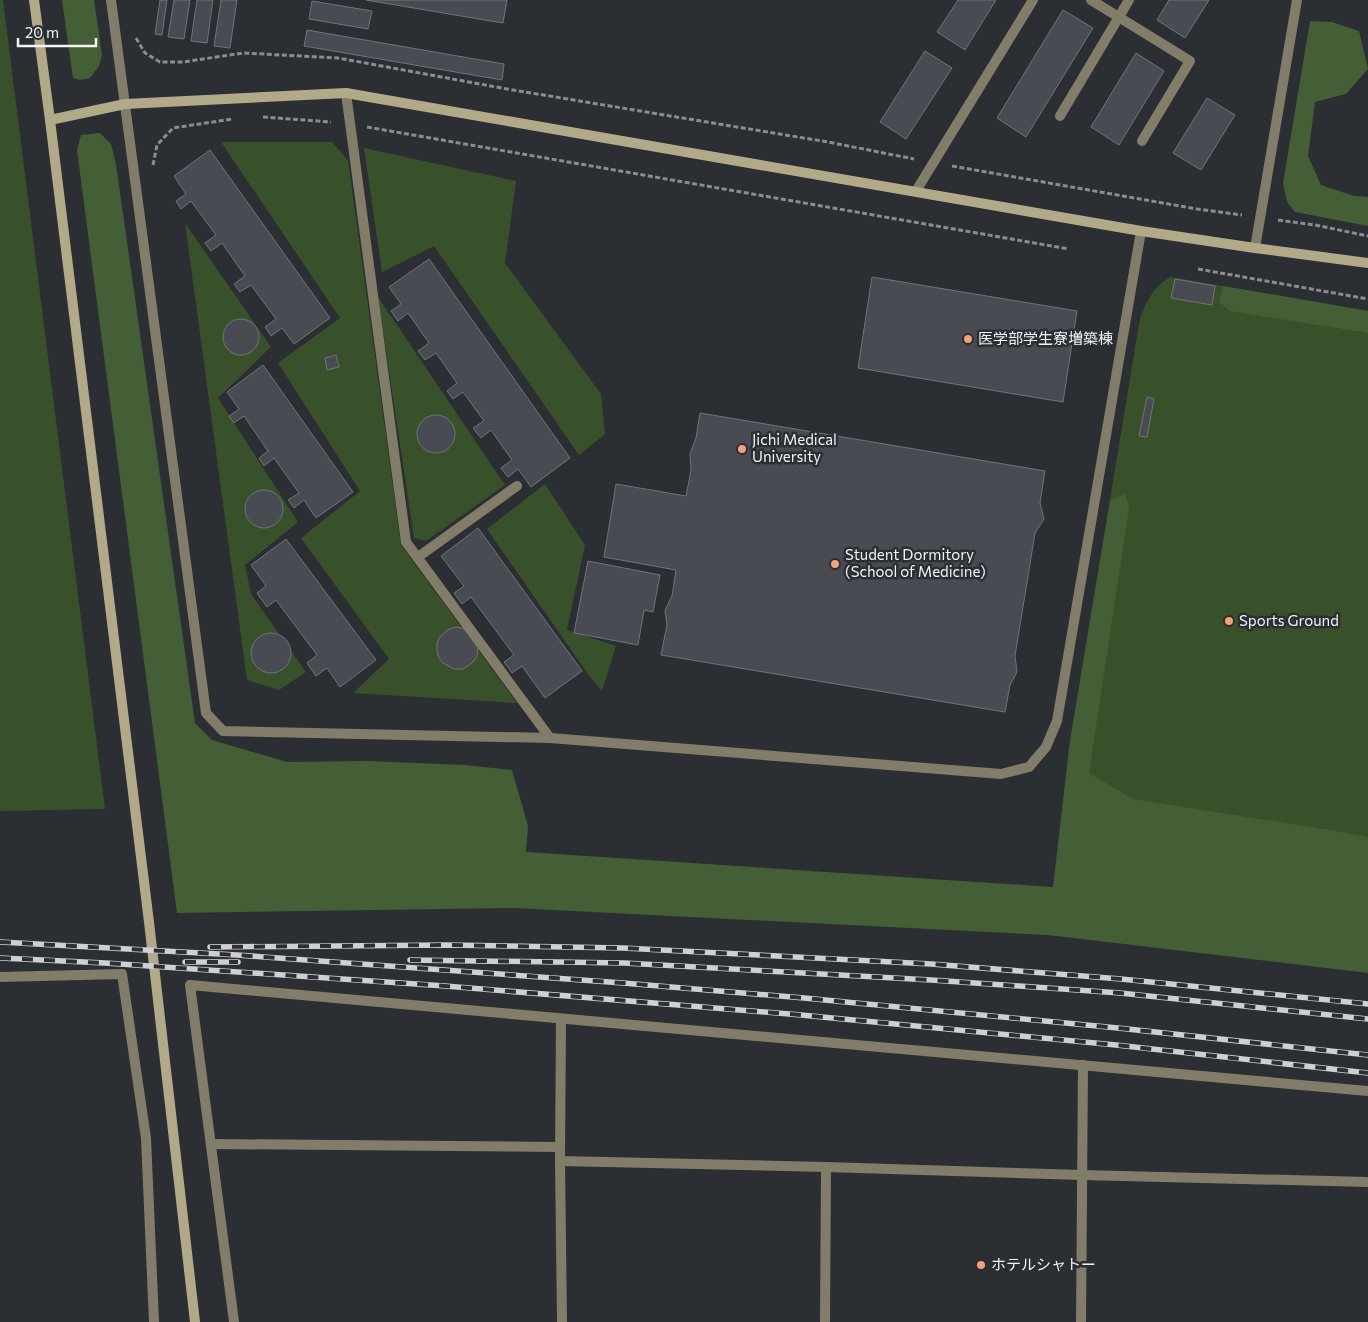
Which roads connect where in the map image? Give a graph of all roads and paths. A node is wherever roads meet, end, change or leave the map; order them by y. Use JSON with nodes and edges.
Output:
{"nodes":[{"id":1,"x":34,"y":0,"type":"edge"},
{"id":2,"x":111,"y":0,"type":"edge"},
{"id":3,"x":1033,"y":0,"type":"edge"},
{"id":4,"x":1092,"y":0,"type":"edge"},
{"id":5,"x":1129,"y":0,"type":"edge"},
{"id":6,"x":1297,"y":0,"type":"edge"},
{"id":7,"x":1118,"y":17,"type":"junction"},
{"id":8,"x":135,"y":32,"type":"dead end"},
{"id":9,"x":346,"y":93,"type":"junction"},
{"id":10,"x":125,"y":104,"type":"junction"},
{"id":11,"x":1060,"y":116,"type":"dead end"},
{"id":12,"x":263,"y":117,"type":"dead end"},
{"id":13,"x":237,"y":118,"type":"dead end"},
{"id":14,"x":50,"y":120,"type":"junction"},
{"id":15,"x":350,"y":124,"type":"junction"},
{"id":16,"x":1142,"y":141,"type":"dead end"},
{"id":17,"x":916,"y":159,"type":"dead end"},
{"id":18,"x":945,"y":164,"type":"dead end"},
{"id":19,"x":152,"y":169,"type":"dead end"},
{"id":20,"x":916,"y":191,"type":"junction"},
{"id":21,"x":1246,"y":216,"type":"dead end"},
{"id":22,"x":1276,"y":220,"type":"dead end"},
{"id":23,"x":1141,"y":230,"type":"junction"},
{"id":24,"x":1368,"y":236,"type":"edge"},
{"id":25,"x":1068,"y":248,"type":"dead end"},
{"id":26,"x":1255,"y":248,"type":"junction"},
{"id":27,"x":1368,"y":263,"type":"edge"},
{"id":28,"x":1198,"y":269,"type":"dead end"},
{"id":29,"x":1368,"y":299,"type":"edge"},
{"id":30,"x":517,"y":486,"type":"dead end"},
{"id":31,"x":418,"y":557,"type":"junction"},
{"id":32,"x":550,"y":738,"type":"junction"},
{"id":33,"x":0,"y":977,"type":"edge"},
{"id":34,"x":561,"y":1019,"type":"junction"},
{"id":35,"x":1083,"y":1066,"type":"junction"},
{"id":36,"x":1368,"y":1091,"type":"edge"},
{"id":37,"x":211,"y":1144,"type":"junction"},
{"id":38,"x":560,"y":1148,"type":"junction"},
{"id":39,"x":560,"y":1161,"type":"junction"},
{"id":40,"x":826,"y":1168,"type":"junction"},
{"id":41,"x":1082,"y":1175,"type":"junction"},
{"id":42,"x":1368,"y":1182,"type":"edge"},
{"id":43,"x":154,"y":1322,"type":"edge"},
{"id":44,"x":195,"y":1322,"type":"edge"},
{"id":45,"x":234,"y":1322,"type":"edge"},
{"id":46,"x":562,"y":1322,"type":"edge"},
{"id":47,"x":825,"y":1322,"type":"edge"},
{"id":48,"x":1081,"y":1322,"type":"edge"}],
"edges":[{"from":1,"to":14,"type":"street"},
{"from":2,"to":10,"type":"street"},
{"from":3,"to":20,"type":"street"},
{"from":4,"to":7,"type":"street"},
{"from":5,"to":7,"type":"street"},
{"from":6,"to":26,"type":"street"},
{"from":7,"to":11,"type":"street"},
{"from":7,"to":16,"type":"street"},
{"from":8,"to":17,"type":"path"},
{"from":9,"to":10,"type":"street"},
{"from":9,"to":15,"type":"street"},
{"from":9,"to":20,"type":"street"},
{"from":10,"to":14,"type":"street"},
{"from":10,"to":32,"type":"street"},
{"from":12,"to":15,"type":"path"},
{"from":13,"to":19,"type":"path"},
{"from":14,"to":44,"type":"street"},
{"from":15,"to":25,"type":"path"},
{"from":15,"to":31,"type":"street"},
{"from":18,"to":21,"type":"path"},
{"from":20,"to":23,"type":"street"},
{"from":22,"to":24,"type":"path"},
{"from":23,"to":26,"type":"street"},
{"from":23,"to":32,"type":"street"},
{"from":26,"to":27,"type":"street"},
{"from":28,"to":29,"type":"path"},
{"from":30,"to":31,"type":"street"},
{"from":31,"to":32,"type":"street"},
{"from":33,"to":43,"type":"street"},
{"from":34,"to":35,"type":"street"},
{"from":34,"to":37,"type":"street"},
{"from":34,"to":38,"type":"street"},
{"from":35,"to":36,"type":"street"},
{"from":35,"to":41,"type":"street"},
{"from":37,"to":38,"type":"street"},
{"from":37,"to":45,"type":"street"},
{"from":38,"to":39,"type":"street"},
{"from":39,"to":40,"type":"street"},
{"from":39,"to":46,"type":"street"},
{"from":40,"to":41,"type":"street"},
{"from":40,"to":47,"type":"street"},
{"from":41,"to":42,"type":"street"},
{"from":41,"to":48,"type":"street"}]}
